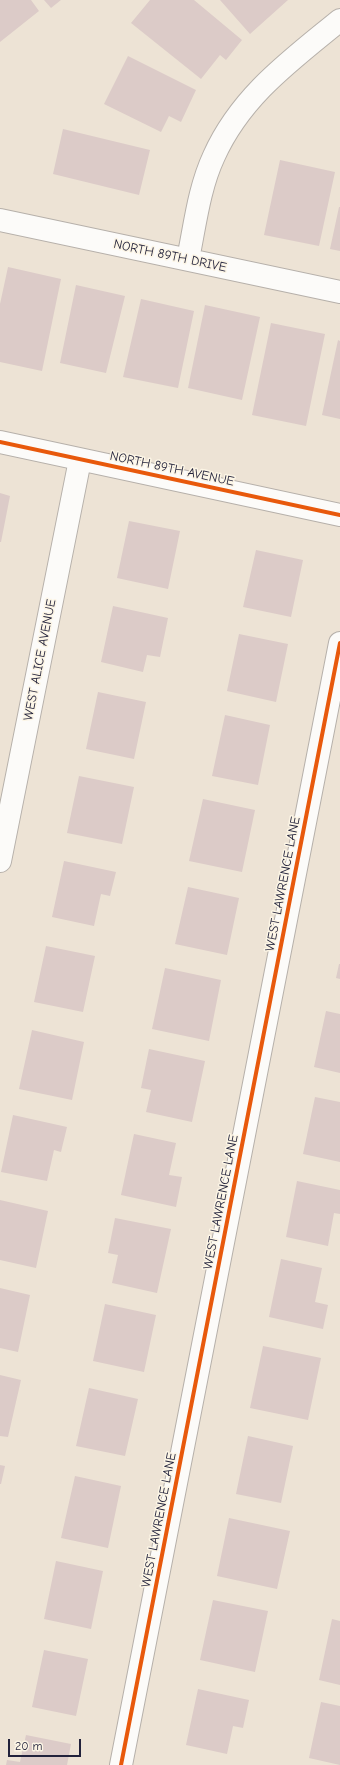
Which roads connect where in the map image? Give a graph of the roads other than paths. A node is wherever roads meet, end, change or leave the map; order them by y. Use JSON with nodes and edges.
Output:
{"nodes":[{"id":1,"x":340,"y":20,"type":"edge"},
{"id":2,"x":0,"y":220,"type":"edge"},
{"id":3,"x":188,"y":259,"type":"junction"},
{"id":4,"x":340,"y":292,"type":"edge"},
{"id":5,"x":0,"y":442,"type":"edge"},
{"id":6,"x":80,"y":460,"type":"junction"},
{"id":7,"x":340,"y":515,"type":"edge"},
{"id":8,"x":340,"y":643,"type":"edge"},
{"id":9,"x":0,"y":861,"type":"edge"},
{"id":10,"x":121,"y":1765,"type":"edge"}],
"edges":[{"from":1,"to":3,"type":"street"},
{"from":2,"to":3,"type":"street","name":"NORTH 89TH DRIVE"},
{"from":3,"to":4,"type":"street","name":"NORTH 89TH DRIVE"},
{"from":5,"to":6,"type":"street","name":"NORTH 89TH AVENUE"},
{"from":6,"to":7,"type":"street","name":"NORTH 89TH AVENUE"},
{"from":6,"to":9,"type":"street","name":"WEST ALICE AVENUE"},
{"from":8,"to":10,"type":"street","name":"WEST LAWRENCE LANE"}]}
